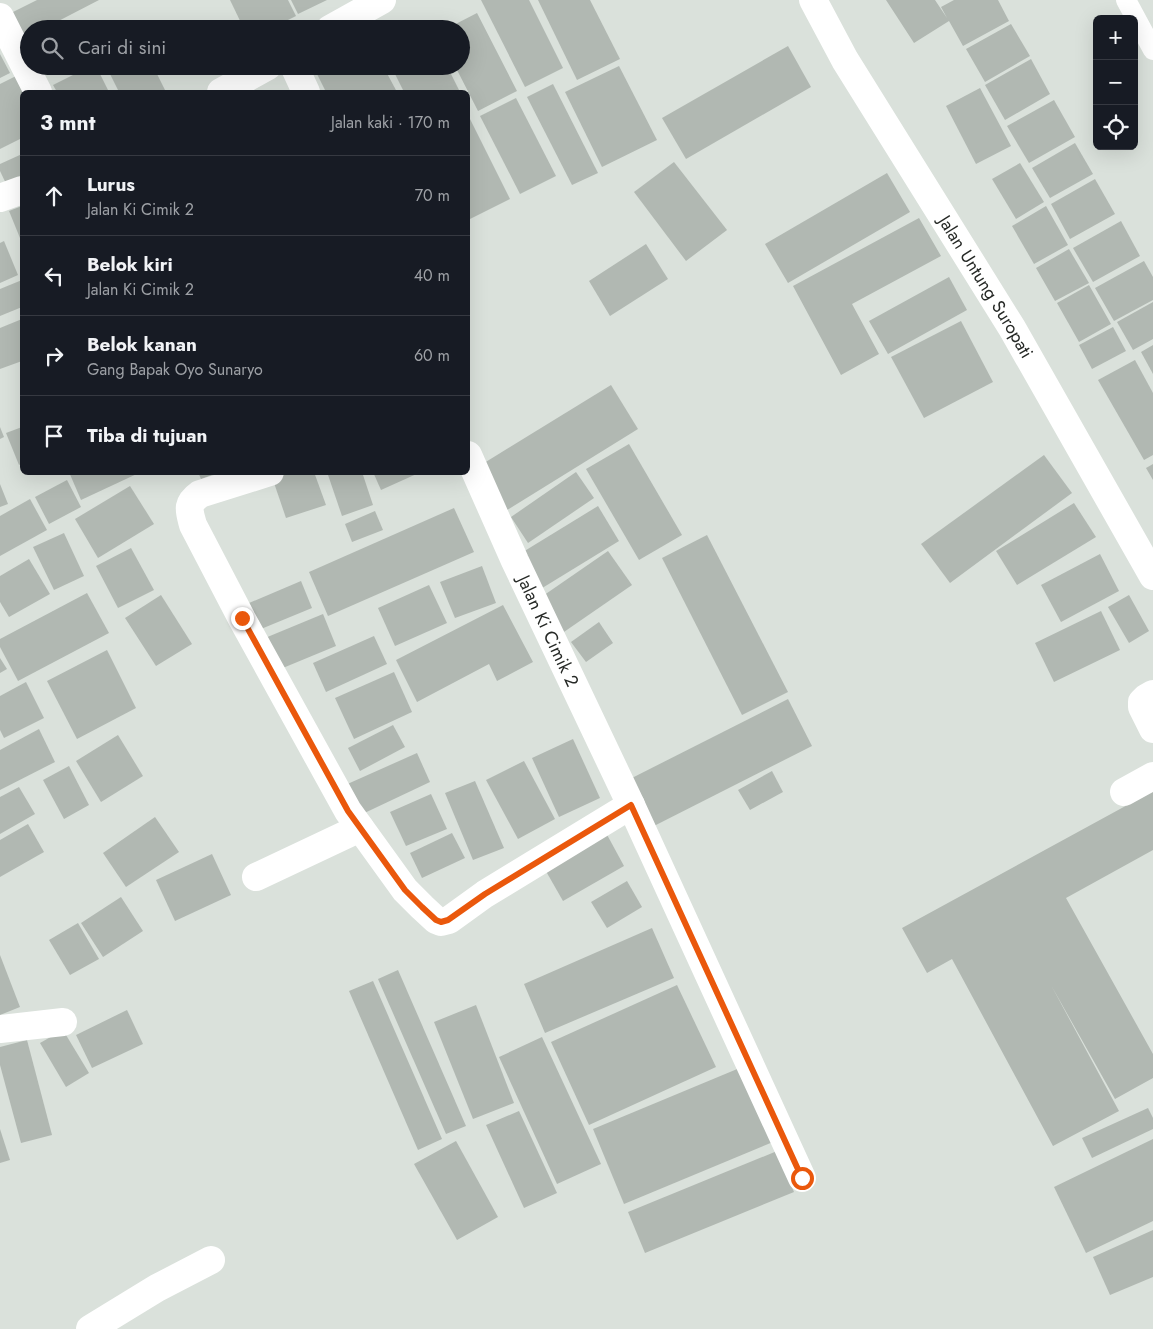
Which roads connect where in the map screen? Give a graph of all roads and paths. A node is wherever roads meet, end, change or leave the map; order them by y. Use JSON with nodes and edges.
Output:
{"nodes":[{"id":1,"x":382,"y":0,"type":"edge"},
{"id":2,"x":812,"y":0,"type":"edge"},
{"id":3,"x":1126,"y":0,"type":"edge"},
{"id":4,"x":0,"y":17,"type":"edge"},
{"id":5,"x":346,"y":20,"type":"edge"},
{"id":6,"x":1153,"y":50,"type":"edge"},
{"id":7,"x":20,"y":56,"type":"edge"},
{"id":8,"x":29,"y":75,"type":"edge"},
{"id":9,"x":252,"y":75,"type":"edge"},
{"id":10,"x":298,"y":75,"type":"edge"},
{"id":11,"x":37,"y":90,"type":"edge"},
{"id":12,"x":225,"y":90,"type":"edge"},
{"id":13,"x":305,"y":90,"type":"edge"},
{"id":14,"x":20,"y":191,"type":"edge"},
{"id":15,"x":0,"y":198,"type":"edge"},
{"id":16,"x":470,"y":460,"type":"edge"},
{"id":17,"x":263,"y":475,"type":"edge"},
{"id":18,"x":1153,"y":576,"type":"edge"},
{"id":19,"x":1153,"y":694,"type":"edge"},
{"id":20,"x":1153,"y":730,"type":"edge"},
{"id":21,"x":1153,"y":776,"type":"edge"},
{"id":22,"x":1124,"y":792,"type":"dead end"},
{"id":23,"x":631,"y":805,"type":"junction"},
{"id":24,"x":360,"y":828,"type":"junction"},
{"id":25,"x":256,"y":877,"type":"dead end"},
{"id":26,"x":63,"y":1022,"type":"dead end"},
{"id":27,"x":0,"y":1029,"type":"edge"},
{"id":28,"x":802,"y":1178,"type":"dead end"},
{"id":29,"x":212,"y":1260,"type":"dead end"},
{"id":30,"x":90,"y":1329,"type":"edge"}],
"edges":[{"from":1,"to":5,"type":"street"},
{"from":2,"to":18,"type":"street","name":"Jalan Untung Suropati"},
{"from":3,"to":6,"type":"lane"},
{"from":4,"to":7,"type":"street"},
{"from":8,"to":11,"type":"street"},
{"from":9,"to":12,"type":"street"},
{"from":10,"to":13,"type":"street"},
{"from":14,"to":15,"type":"street"},
{"from":16,"to":23,"type":"street","name":"Jalan Ki Cimik 2"},
{"from":17,"to":24,"type":"street"},
{"from":19,"to":20,"type":"street"},
{"from":21,"to":22,"type":"street"},
{"from":23,"to":24,"type":"street"},
{"from":23,"to":28,"type":"street","name":"Jalan Ki Cimik 2"},
{"from":24,"to":25,"type":"street"},
{"from":26,"to":27,"type":"street"},
{"from":29,"to":30,"type":"street"}]}
